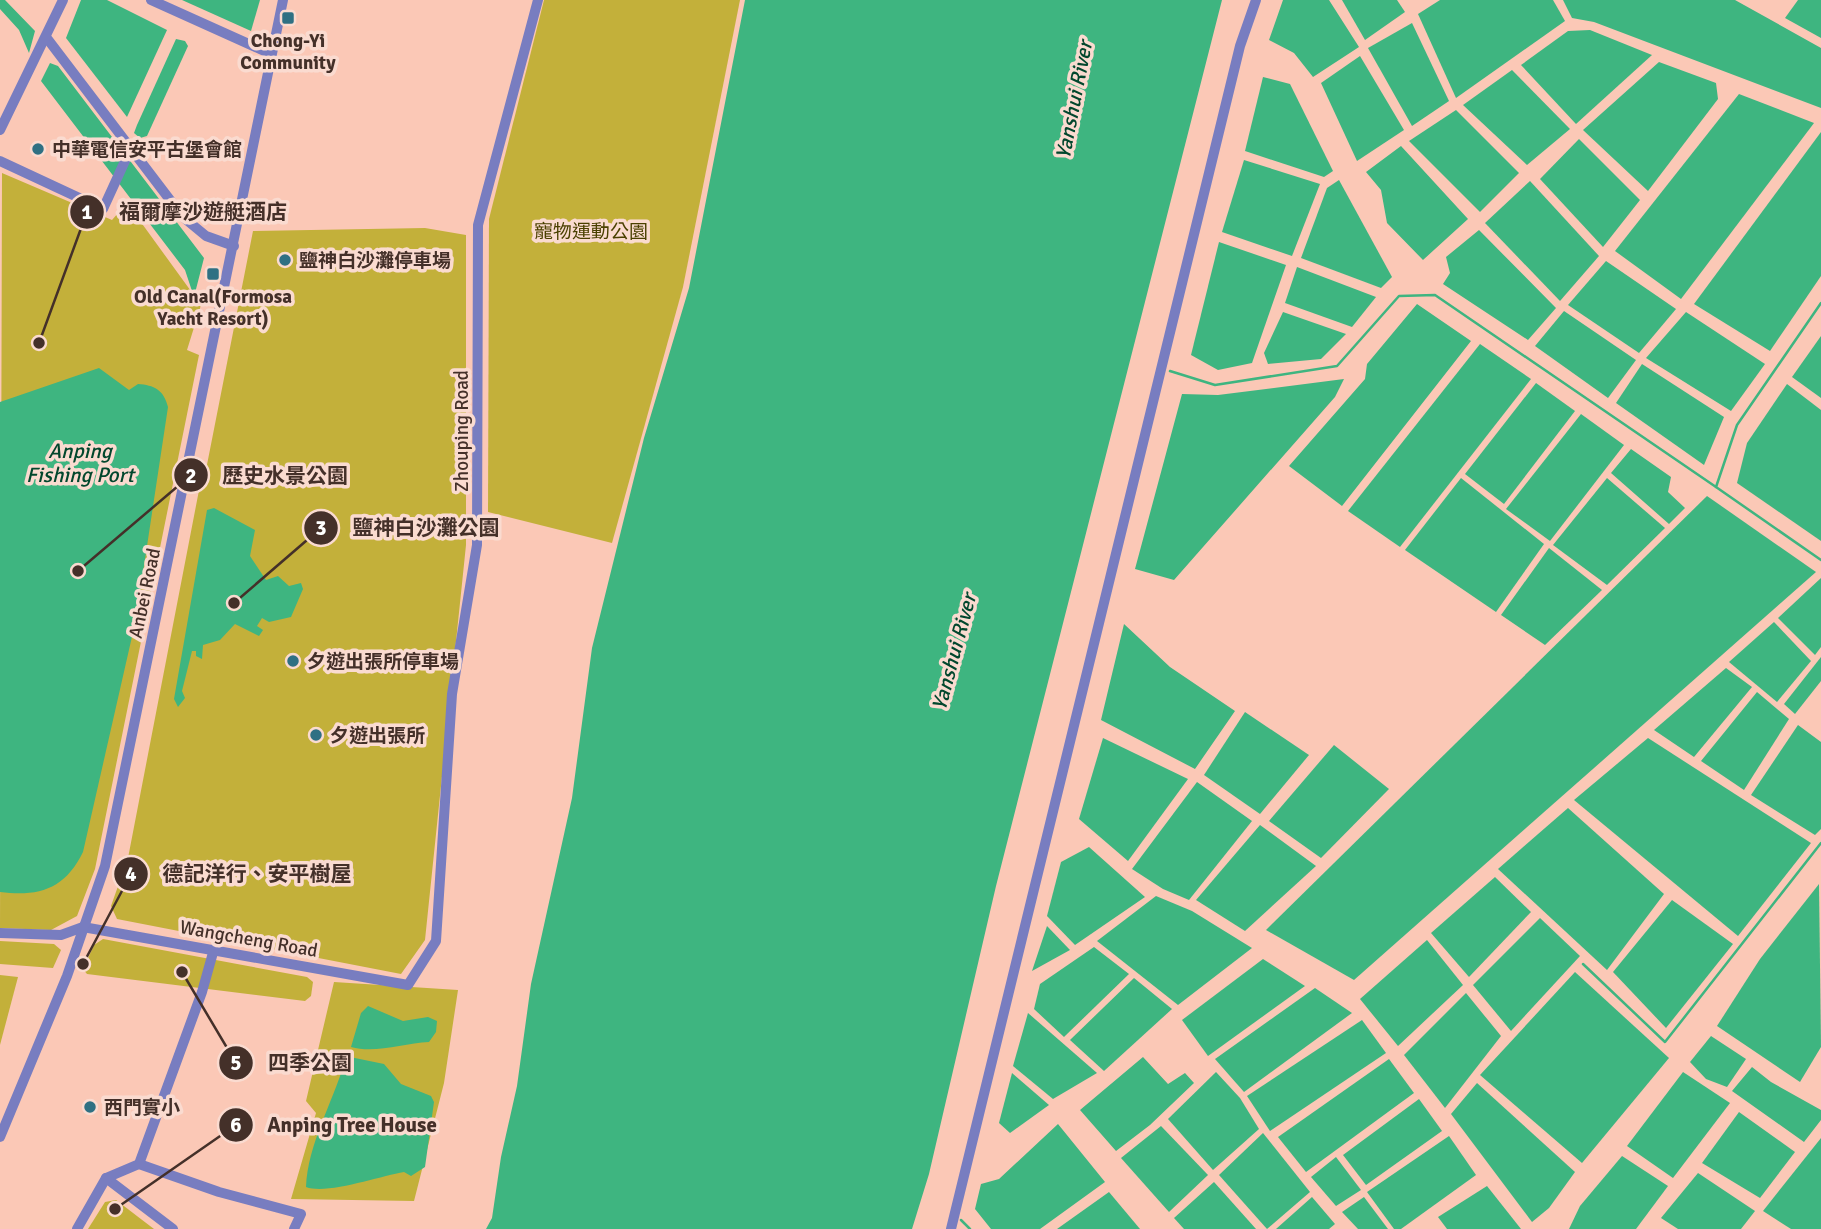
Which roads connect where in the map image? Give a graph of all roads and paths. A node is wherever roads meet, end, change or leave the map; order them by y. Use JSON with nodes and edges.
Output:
{"nodes":[{"id":1,"x":63,"y":0,"type":"edge"},
{"id":2,"x":151,"y":0,"type":"edge"},
{"id":3,"x":283,"y":0,"type":"edge"},
{"id":4,"x":538,"y":0,"type":"edge"},
{"id":5,"x":1256,"y":0,"type":"edge"},
{"id":6,"x":46,"y":37,"type":"junction"},
{"id":7,"x":271,"y":54,"type":"junction"},
{"id":8,"x":0,"y":130,"type":"edge"},
{"id":9,"x":130,"y":150,"type":"junction"},
{"id":10,"x":0,"y":161,"type":"edge"},
{"id":11,"x":234,"y":246,"type":"junction"},
{"id":12,"x":83,"y":927,"type":"junction"},
{"id":13,"x":0,"y":933,"type":"edge"},
{"id":14,"x":214,"y":949,"type":"junction"},
{"id":15,"x":408,"y":985,"type":"joint"},
{"id":16,"x":3,"y":1121,"type":"edge"},
{"id":17,"x":0,"y":1137,"type":"edge"},
{"id":18,"x":139,"y":1164,"type":"junction"},
{"id":19,"x":106,"y":1178,"type":"junction"},
{"id":20,"x":77,"y":1229,"type":"edge"},
{"id":21,"x":173,"y":1229,"type":"edge"},
{"id":22,"x":293,"y":1229,"type":"edge"},
{"id":23,"x":951,"y":1229,"type":"edge"}],
"edges":[{"from":1,"to":6,"type":"street"},
{"from":2,"to":7,"type":"street"},
{"from":3,"to":7,"type":"street","name":"Anbei Road"},
{"from":4,"to":15,"type":"street","name":"Zhouping Road"},
{"from":5,"to":23,"type":"street"},
{"from":6,"to":8,"type":"street"},
{"from":6,"to":9,"type":"street"},
{"from":7,"to":11,"type":"street","name":"Anbei Road"},
{"from":9,"to":10,"type":"street"},
{"from":9,"to":11,"type":"street"},
{"from":11,"to":12,"type":"street","name":"Anbei Road"},
{"from":12,"to":13,"type":"street"},
{"from":12,"to":14,"type":"street","name":"Wangcheng Road"},
{"from":12,"to":16,"type":"street","name":"Anbei Road"},
{"from":14,"to":15,"type":"street","name":"Wangcheng Road"},
{"from":14,"to":18,"type":"street"},
{"from":16,"to":17,"type":"street","name":"Anbei Road"},
{"from":18,"to":19,"type":"street"},
{"from":18,"to":22,"type":"street"},
{"from":19,"to":20,"type":"street"},
{"from":19,"to":21,"type":"street"}]}
